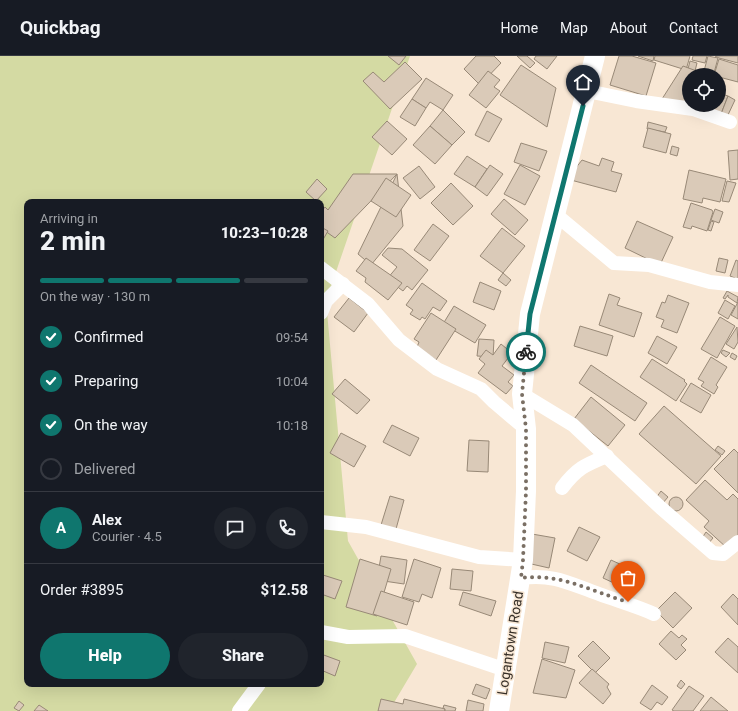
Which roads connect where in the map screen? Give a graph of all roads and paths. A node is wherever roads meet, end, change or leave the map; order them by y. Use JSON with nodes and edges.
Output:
{"nodes":[{"id":1,"x":595,"y":56,"type":"edge"},
{"id":2,"x":587,"y":91,"type":"junction"},
{"id":3,"x":730,"y":122,"type":"dead end"},
{"id":4,"x":555,"y":214,"type":"junction"},
{"id":5,"x":324,"y":270,"type":"edge"},
{"id":6,"x":343,"y":284,"type":"junction"},
{"id":7,"x":738,"y":285,"type":"edge"},
{"id":8,"x":324,"y":306,"type":"edge"},
{"id":9,"x":522,"y":394,"type":"junction"},
{"id":10,"x":526,"y":429,"type":"junction"},
{"id":11,"x":607,"y":456,"type":"junction"},
{"id":12,"x":562,"y":488,"type":"dead end"},
{"id":13,"x":324,"y":522,"type":"edge"},
{"id":14,"x":738,"y":542,"type":"edge"},
{"id":15,"x":522,"y":569,"type":"junction"},
{"id":16,"x":654,"y":614,"type":"dead end"},
{"id":17,"x":324,"y":633,"type":"edge"},
{"id":18,"x":506,"y":670,"type":"junction"},
{"id":19,"x":257,"y":687,"type":"edge"},
{"id":20,"x":239,"y":711,"type":"edge"},
{"id":21,"x":499,"y":711,"type":"edge"}],
"edges":[{"from":1,"to":2,"type":"street","name":"Logantown Road"},
{"from":2,"to":3,"type":"street"},
{"from":2,"to":4,"type":"street","name":"Logantown Road"},
{"from":4,"to":7,"type":"street"},
{"from":4,"to":9,"type":"street","name":"Logantown Road"},
{"from":5,"to":6,"type":"street"},
{"from":6,"to":8,"type":"street"},
{"from":6,"to":10,"type":"street"},
{"from":9,"to":10,"type":"street","name":"Logantown Road"},
{"from":9,"to":11,"type":"street"},
{"from":10,"to":15,"type":"street","name":"Logantown Road"},
{"from":11,"to":12,"type":"street"},
{"from":11,"to":14,"type":"street"},
{"from":13,"to":15,"type":"street"},
{"from":15,"to":16,"type":"street"},
{"from":15,"to":18,"type":"street","name":"Logantown Road"},
{"from":17,"to":18,"type":"street"},
{"from":18,"to":21,"type":"street","name":"Logantown Road"},
{"from":19,"to":20,"type":"street"}]}
